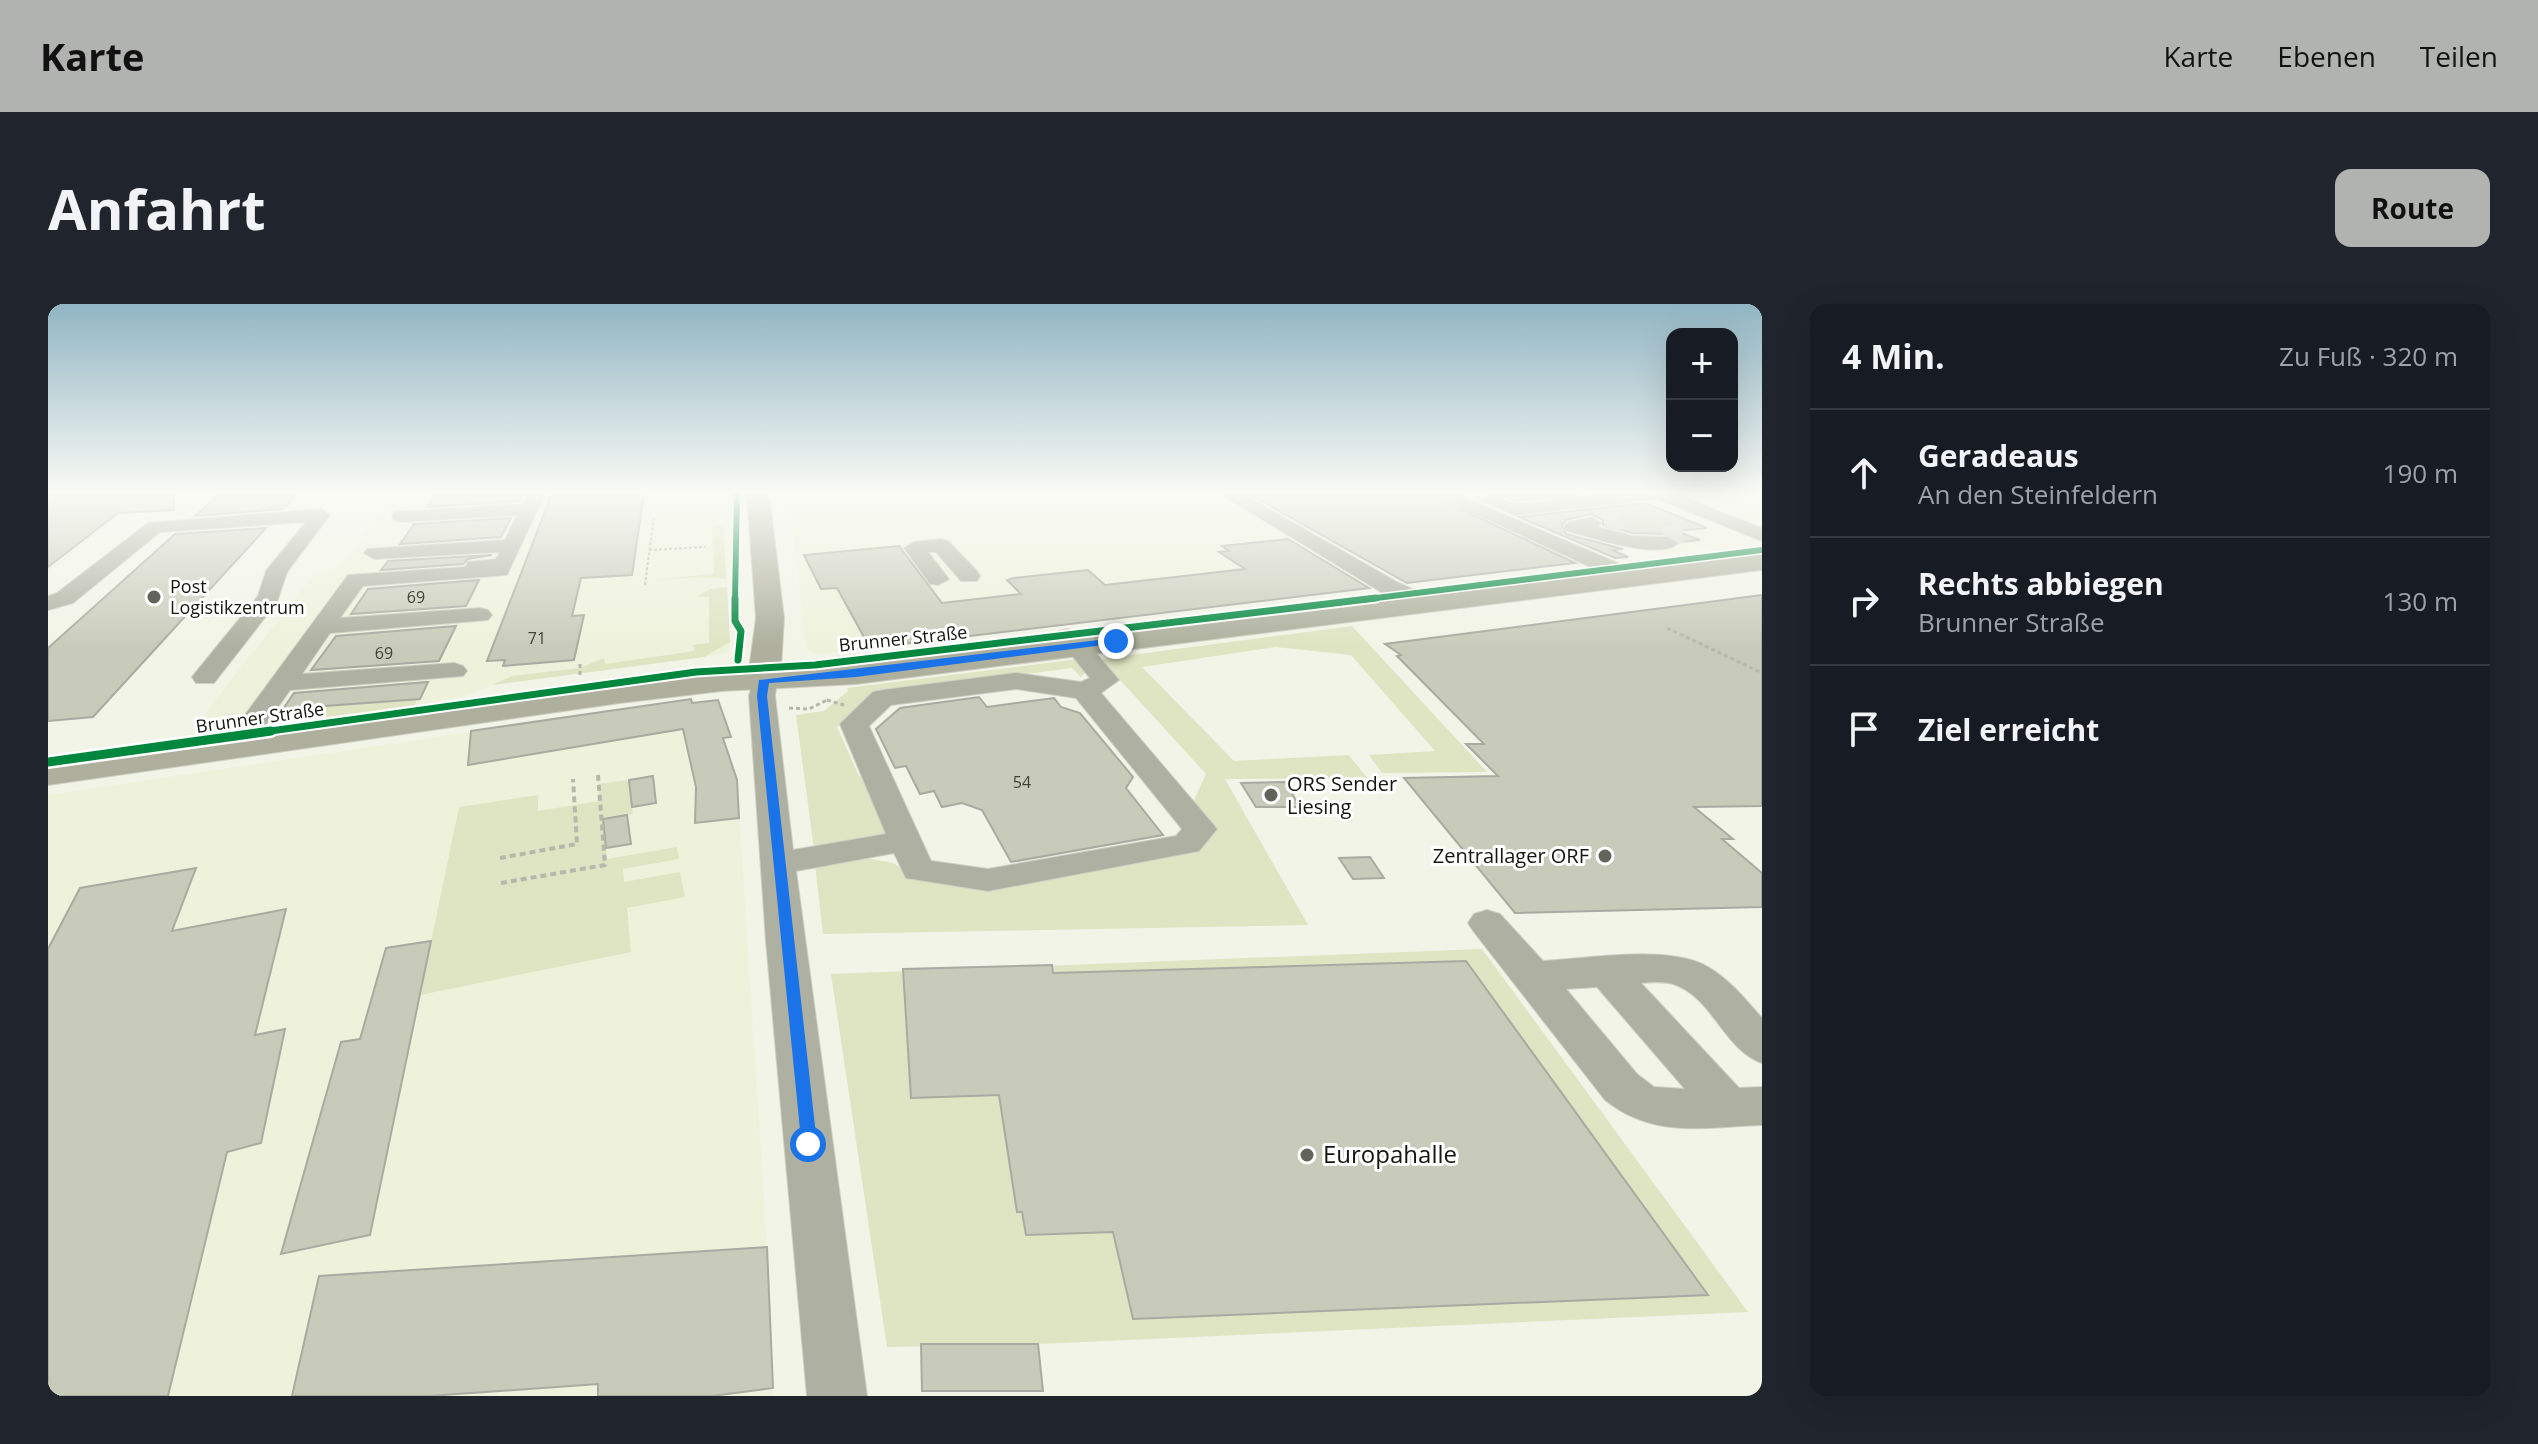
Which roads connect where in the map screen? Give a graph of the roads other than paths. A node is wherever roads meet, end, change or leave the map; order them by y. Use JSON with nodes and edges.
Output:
{"nodes":[{"id":1,"x":132,"y":545,"type":"edge"},
{"id":2,"x":297,"y":545,"type":"edge"},
{"id":3,"x":380,"y":545,"type":"edge"},
{"id":4,"x":513,"y":545,"type":"edge"},
{"id":5,"x":763,"y":545,"type":"edge"},
{"id":6,"x":1319,"y":545,"type":"edge"},
{"id":7,"x":1559,"y":545,"type":"edge"},
{"id":8,"x":1646,"y":545,"type":"tunnel mouth"},
{"id":9,"x":1665,"y":549,"type":"junction"},
{"id":10,"x":1762,"y":549,"type":"edge"},
{"id":11,"x":1762,"y":562,"type":"edge"},
{"id":12,"x":500,"y":571,"type":"dead end"},
{"id":13,"x":1624,"y":573,"type":"junction"},
{"id":14,"x":969,"y":576,"type":"dead end"},
{"id":15,"x":938,"y":579,"type":"dead end"},
{"id":16,"x":1414,"y":599,"type":"junction"},
{"id":17,"x":48,"y":603,"type":"edge"},
{"id":18,"x":480,"y":615,"type":"dead end"},
{"id":19,"x":321,"y":627,"type":"junction"},
{"id":20,"x":1073,"y":641,"type":"junction"},
{"id":21,"x":454,"y":671,"type":"dead end"},
{"id":22,"x":205,"y":677,"type":"dead end"},
{"id":23,"x":280,"y":683,"type":"junction"},
{"id":24,"x":773,"y":685,"type":"junction"},
{"id":25,"x":1085,"y":691,"type":"junction"},
{"id":26,"x":238,"y":742,"type":"junction"},
{"id":27,"x":135,"y":756,"type":"junction"},
{"id":28,"x":48,"y":762,"type":"edge"},
{"id":29,"x":48,"y":774,"type":"edge"},
{"id":30,"x":905,"y":841,"type":"junction"},
{"id":31,"x":779,"y":863,"type":"junction"},
{"id":32,"x":1487,"y":923,"type":"dead end"},
{"id":33,"x":1607,"y":972,"type":"junction"},
{"id":34,"x":1533,"y":976,"type":"junction"},
{"id":35,"x":1762,"y":1046,"type":"edge"},
{"id":36,"x":1746,"y":1107,"type":"edge"},
{"id":37,"x":837,"y":1396,"type":"edge"}],
"edges":[{"from":1,"to":17,"type":"street"},
{"from":2,"to":22,"type":"street"},
{"from":3,"to":4,"type":"street"},
{"from":5,"to":24,"type":"main road"},
{"from":6,"to":16,"type":"street"},
{"from":7,"to":13,"type":"street"},
{"from":8,"to":9,"type":"street"},
{"from":9,"to":10,"type":"main road","name":"Brunner Straße"},
{"from":9,"to":13,"type":"main road","name":"Brunner Straße"},
{"from":11,"to":13,"type":"main road","name":"Brunner Straße"},
{"from":12,"to":19,"type":"street"},
{"from":13,"to":16,"type":"main road","name":"Brunner Straße"},
{"from":14,"to":15,"type":"street"},
{"from":16,"to":20,"type":"main road","name":"Brunner Straße"},
{"from":18,"to":19,"type":"street"},
{"from":19,"to":23,"type":"street"},
{"from":20,"to":24,"type":"main road","name":"Brunner Straße"},
{"from":20,"to":25,"type":"street"},
{"from":21,"to":23,"type":"street"},
{"from":23,"to":26,"type":"street"},
{"from":24,"to":26,"type":"main road","name":"Brunner Straße"},
{"from":24,"to":31,"type":"street"},
{"from":25,"to":30,"type":"street"},
{"from":25,"to":30,"type":"street"},
{"from":26,"to":27,"type":"main road","name":"Brunner Straße"},
{"from":27,"to":28,"type":"main road","name":"Brunner Straße"},
{"from":27,"to":29,"type":"main road","name":"Brunner Straße"},
{"from":30,"to":31,"type":"street"},
{"from":31,"to":37,"type":"street"},
{"from":32,"to":34,"type":"street"},
{"from":33,"to":34,"type":"street"},
{"from":33,"to":35,"type":"street"},
{"from":33,"to":36,"type":"street"},
{"from":34,"to":36,"type":"street"}]}
